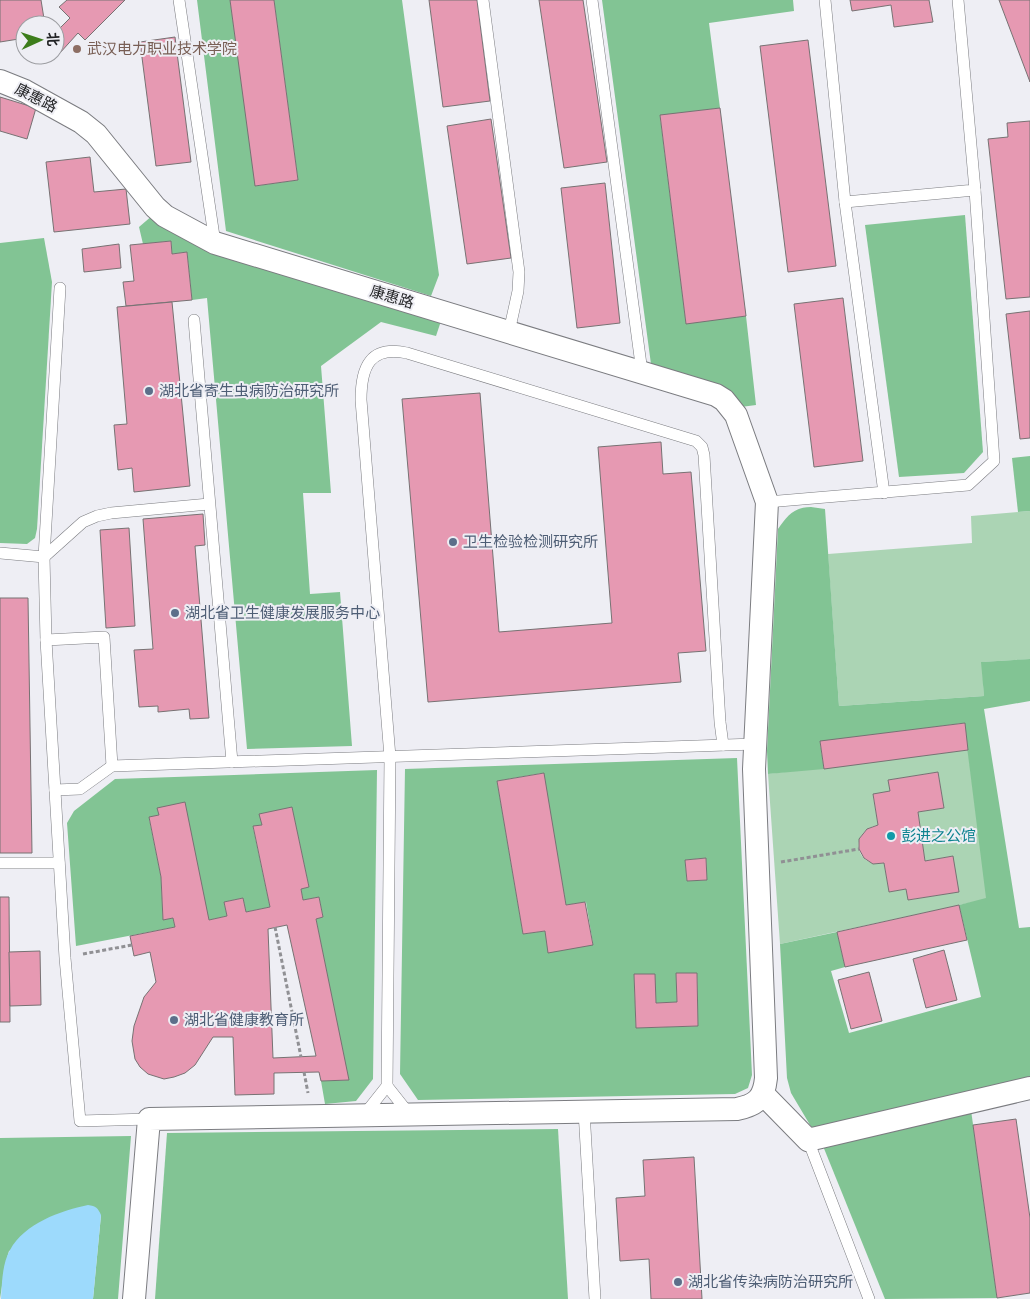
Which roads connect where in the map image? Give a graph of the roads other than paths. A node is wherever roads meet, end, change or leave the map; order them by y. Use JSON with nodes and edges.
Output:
{"nodes":[{"id":1,"x":179,"y":0,"type":"edge"},
{"id":2,"x":483,"y":0,"type":"edge"},
{"id":3,"x":592,"y":0,"type":"edge"},
{"id":4,"x":825,"y":0,"type":"edge"},
{"id":5,"x":958,"y":0,"type":"edge"},
{"id":6,"x":0,"y":81,"type":"edge"},
{"id":7,"x":975,"y":190,"type":"junction"},
{"id":8,"x":845,"y":202,"type":"junction"},
{"id":9,"x":215,"y":243,"type":"junction"},
{"id":10,"x":60,"y":288,"type":"dead end"},
{"id":11,"x":194,"y":320,"type":"dead end"},
{"id":12,"x":509,"y":332,"type":"junction"},
{"id":13,"x":642,"y":372,"type":"junction"},
{"id":14,"x":884,"y":493,"type":"junction"},
{"id":15,"x":768,"y":502,"type":"junction"},
{"id":16,"x":209,"y":504,"type":"junction"},
{"id":17,"x":0,"y":553,"type":"edge"},
{"id":18,"x":44,"y":557,"type":"junction"},
{"id":19,"x":46,"y":640,"type":"junction"},
{"id":20,"x":755,"y":744,"type":"junction"},
{"id":21,"x":724,"y":745,"type":"junction"},
{"id":22,"x":390,"y":756,"type":"junction"},
{"id":23,"x":232,"y":762,"type":"junction"},
{"id":24,"x":112,"y":766,"type":"junction"},
{"id":25,"x":55,"y":790,"type":"junction"},
{"id":26,"x":0,"y":863,"type":"edge"},
{"id":27,"x":59,"y":863,"type":"junction"},
{"id":28,"x":387,"y":1086,"type":"junction"},
{"id":29,"x":1030,"y":1088,"type":"edge"},
{"id":30,"x":762,"y":1094,"type":"junction"},
{"id":31,"x":584,"y":1111,"type":"junction"},
{"id":32,"x":410,"y":1114,"type":"junction"},
{"id":33,"x":363,"y":1116,"type":"junction"},
{"id":34,"x":149,"y":1119,"type":"junction"},
{"id":35,"x":808,"y":1140,"type":"junction"},
{"id":36,"x":134,"y":1299,"type":"edge"},
{"id":37,"x":595,"y":1299,"type":"edge"},
{"id":38,"x":868,"y":1299,"type":"edge"}],
"edges":[{"from":1,"to":9,"type":"lane"},
{"from":2,"to":12,"type":"lane"},
{"from":3,"to":13,"type":"lane"},
{"from":4,"to":8,"type":"lane"},
{"from":5,"to":7,"type":"lane"},
{"from":6,"to":9,"type":"street","name":"康惠路"},
{"from":7,"to":8,"type":"lane"},
{"from":7,"to":14,"type":"lane"},
{"from":8,"to":14,"type":"lane"},
{"from":9,"to":12,"type":"street","name":"康惠路"},
{"from":10,"to":18,"type":"lane"},
{"from":11,"to":16,"type":"lane"},
{"from":12,"to":13,"type":"street","name":"康惠路"},
{"from":13,"to":15,"type":"street","name":"康惠路"},
{"from":14,"to":15,"type":"lane"},
{"from":15,"to":20,"type":"street"},
{"from":16,"to":18,"type":"lane"},
{"from":16,"to":23,"type":"lane"},
{"from":17,"to":18,"type":"lane"},
{"from":18,"to":19,"type":"lane"},
{"from":19,"to":24,"type":"lane"},
{"from":19,"to":25,"type":"lane"},
{"from":20,"to":21,"type":"lane"},
{"from":20,"to":30,"type":"street"},
{"from":21,"to":22,"type":"lane"},
{"from":21,"to":22,"type":"lane"},
{"from":22,"to":23,"type":"lane"},
{"from":22,"to":28,"type":"lane"},
{"from":23,"to":24,"type":"lane"},
{"from":24,"to":25,"type":"lane"},
{"from":25,"to":27,"type":"lane"},
{"from":26,"to":27,"type":"lane"},
{"from":27,"to":34,"type":"lane"},
{"from":28,"to":32,"type":"lane"},
{"from":28,"to":33,"type":"lane"},
{"from":29,"to":35,"type":"street"},
{"from":30,"to":31,"type":"street"},
{"from":30,"to":35,"type":"street"},
{"from":31,"to":32,"type":"street"},
{"from":31,"to":37,"type":"lane"},
{"from":32,"to":33,"type":"street"},
{"from":33,"to":34,"type":"street"},
{"from":34,"to":36,"type":"street"},
{"from":35,"to":38,"type":"lane"}]}
